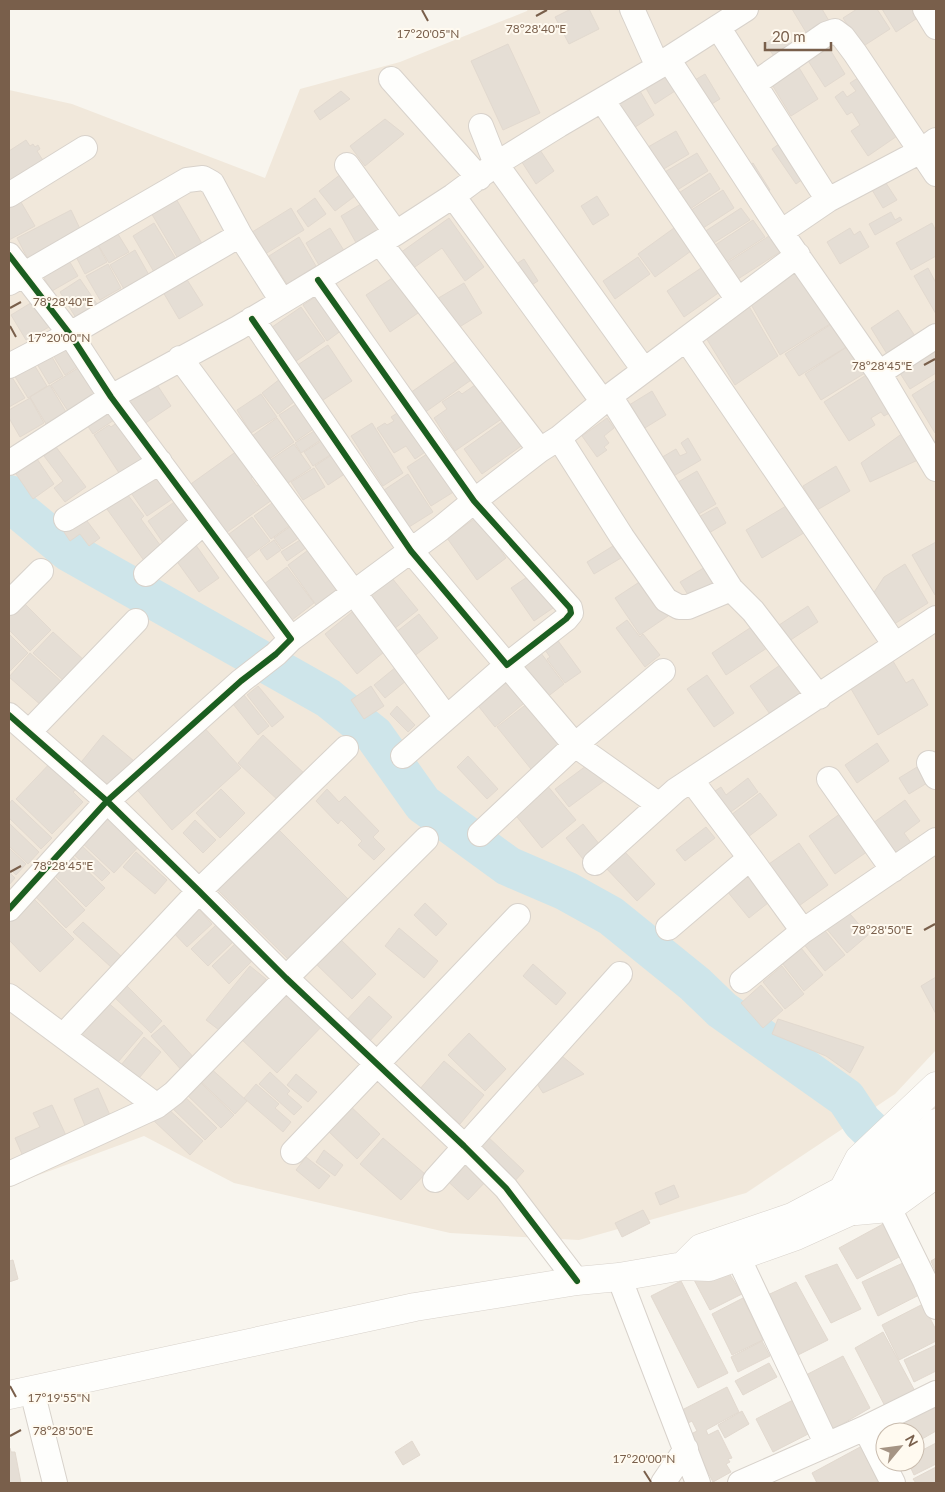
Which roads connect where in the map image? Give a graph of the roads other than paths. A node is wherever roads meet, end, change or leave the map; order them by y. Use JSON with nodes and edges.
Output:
{"nodes":[{"id":1,"x":632,"y":9,"type":"edge"},
{"id":2,"x":746,"y":9,"type":"edge"},
{"id":3,"x":925,"y":9,"type":"edge"},
{"id":4,"x":718,"y":27,"type":"junction"},
{"id":5,"x":936,"y":27,"type":"edge"},
{"id":6,"x":663,"y":63,"type":"junction"},
{"id":7,"x":391,"y":79,"type":"dead end"},
{"id":8,"x":754,"y":84,"type":"junction"},
{"id":9,"x":602,"y":100,"type":"junction"},
{"id":10,"x":481,"y":126,"type":"dead end"},
{"id":11,"x":929,"y":145,"type":"edge"},
{"id":12,"x":85,"y":148,"type":"dead end"},
{"id":13,"x":347,"y":165,"type":"dead end"},
{"id":14,"x":487,"y":171,"type":"junction"},
{"id":15,"x":936,"y":174,"type":"edge"},
{"id":16,"x":9,"y":195,"type":"edge"},
{"id":17,"x":454,"y":196,"type":"junction"},
{"id":18,"x":828,"y":200,"type":"junction"},
{"id":19,"x":781,"y":232,"type":"junction"},
{"id":20,"x":240,"y":235,"type":"junction"},
{"id":21,"x":388,"y":238,"type":"junction"},
{"id":22,"x":9,"y":255,"type":"edge"},
{"id":23,"x":798,"y":255,"type":"junction"},
{"id":24,"x":16,"y":278,"type":"edge"},
{"id":25,"x":318,"y":280,"type":"junction"},
{"id":26,"x":738,"y":300,"type":"junction"},
{"id":27,"x":282,"y":301,"type":"junction"},
{"id":28,"x":252,"y":319,"type":"junction"},
{"id":29,"x":70,"y":334,"type":"junction"},
{"id":30,"x":936,"y":336,"type":"edge"},
{"id":31,"x":686,"y":339,"type":"junction"},
{"id":32,"x":180,"y":358,"type":"junction"},
{"id":33,"x":9,"y":366,"type":"edge"},
{"id":34,"x":644,"y":370,"type":"junction"},
{"id":35,"x":879,"y":373,"type":"junction"},
{"id":36,"x":111,"y":397,"type":"junction"},
{"id":37,"x":606,"y":399,"type":"junction"},
{"id":38,"x":550,"y":444,"type":"junction"},
{"id":39,"x":10,"y":462,"type":"edge"},
{"id":40,"x":160,"y":462,"type":"junction"},
{"id":41,"x":936,"y":469,"type":"edge"},
{"id":42,"x":474,"y":501,"type":"junction"},
{"id":43,"x":66,"y":519,"type":"dead end"},
{"id":44,"x":204,"y":522,"type":"junction"},
{"id":45,"x":411,"y":551,"type":"junction"},
{"id":46,"x":41,"y":570,"type":"dead end"},
{"id":47,"x":146,"y":574,"type":"dead end"},
{"id":48,"x":731,"y":589,"type":"junction"},
{"id":49,"x":354,"y":593,"type":"junction"},
{"id":50,"x":9,"y":604,"type":"edge"},
{"id":51,"x":936,"y":618,"type":"edge"},
{"id":52,"x":136,"y":621,"type":"dead end"},
{"id":53,"x":895,"y":645,"type":"junction"},
{"id":54,"x":284,"y":646,"type":"junction"},
{"id":55,"x":507,"y":665,"type":"junction"},
{"id":56,"x":663,"y":671,"type":"dead end"},
{"id":57,"x":819,"y":697,"type":"junction"},
{"id":58,"x":446,"y":717,"type":"junction"},
{"id":59,"x":15,"y":724,"type":"edge"},
{"id":60,"x":575,"y":745,"type":"junction"},
{"id":61,"x":346,"y":748,"type":"dead end"},
{"id":62,"x":403,"y":756,"type":"dead end"},
{"id":63,"x":829,"y":778,"type":"dead end"},
{"id":64,"x":692,"y":781,"type":"junction"},
{"id":65,"x":106,"y":801,"type":"junction"},
{"id":66,"x":658,"y":804,"type":"junction"},
{"id":67,"x":480,"y":834,"type":"dead end"},
{"id":68,"x":426,"y":839,"type":"dead end"},
{"id":69,"x":936,"y":840,"type":"edge"},
{"id":70,"x":750,"y":858,"type":"junction"},
{"id":71,"x":595,"y":863,"type":"dead end"},
{"id":72,"x":893,"y":870,"type":"junction"},
{"id":73,"x":200,"y":891,"type":"junction"},
{"id":74,"x":9,"y":909,"type":"edge"},
{"id":75,"x":518,"y":916,"type":"dead end"},
{"id":76,"x":668,"y":928,"type":"dead end"},
{"id":77,"x":803,"y":931,"type":"junction"},
{"id":78,"x":620,"y":974,"type":"dead end"},
{"id":79,"x":286,"y":978,"type":"junction"},
{"id":80,"x":742,"y":981,"type":"dead end"},
{"id":81,"x":9,"y":996,"type":"edge"},
{"id":82,"x":63,"y":1036,"type":"junction"},
{"id":83,"x":378,"y":1064,"type":"junction"},
{"id":84,"x":936,"y":1086,"type":"edge"},
{"id":85,"x":157,"y":1106,"type":"junction"},
{"id":86,"x":936,"y":1123,"type":"edge"},
{"id":87,"x":464,"y":1146,"type":"junction"},
{"id":88,"x":936,"y":1150,"type":"edge"},
{"id":89,"x":293,"y":1152,"type":"dead end"},
{"id":90,"x":863,"y":1167,"type":"junction"},
{"id":91,"x":9,"y":1174,"type":"edge"},
{"id":92,"x":936,"y":1174,"type":"edge"},
{"id":93,"x":435,"y":1180,"type":"dead end"},
{"id":94,"x":848,"y":1201,"type":"junction"},
{"id":95,"x":889,"y":1203,"type":"junction"},
{"id":96,"x":738,"y":1258,"type":"junction"},
{"id":97,"x":682,"y":1266,"type":"junction"},
{"id":98,"x":619,"y":1277,"type":"junction"},
{"id":99,"x":577,"y":1280,"type":"junction"},
{"id":100,"x":936,"y":1307,"type":"edge"},
{"id":101,"x":20,"y":1393,"type":"edge"},
{"id":102,"x":936,"y":1393,"type":"edge"},
{"id":103,"x":865,"y":1428,"type":"junction"},
{"id":104,"x":827,"y":1445,"type":"junction"},
{"id":105,"x":686,"y":1449,"type":"junction"},
{"id":106,"x":753,"y":1481,"type":"edge"},
{"id":107,"x":55,"y":1483,"type":"edge"},
{"id":108,"x":663,"y":1483,"type":"edge"},
{"id":109,"x":698,"y":1483,"type":"edge"},
{"id":110,"x":893,"y":1483,"type":"edge"}],
"edges":[{"from":1,"to":6,"type":"street"},
{"from":2,"to":4,"type":"street"},
{"from":3,"to":5,"type":"street"},
{"from":4,"to":6,"type":"street"},
{"from":4,"to":8,"type":"street"},
{"from":6,"to":9,"type":"street"},
{"from":6,"to":19,"type":"street"},
{"from":7,"to":14,"type":"street"},
{"from":8,"to":11,"type":"street"},
{"from":8,"to":18,"type":"street"},
{"from":9,"to":14,"type":"street"},
{"from":9,"to":26,"type":"street"},
{"from":10,"to":14,"type":"street"},
{"from":11,"to":15,"type":"street"},
{"from":11,"to":18,"type":"street"},
{"from":12,"to":16,"type":"street"},
{"from":13,"to":21,"type":"street"},
{"from":14,"to":17,"type":"street"},
{"from":14,"to":34,"type":"street"},
{"from":17,"to":21,"type":"street"},
{"from":17,"to":37,"type":"street"},
{"from":18,"to":19,"type":"street"},
{"from":19,"to":23,"type":"street"},
{"from":20,"to":24,"type":"street"},
{"from":20,"to":27,"type":"street"},
{"from":20,"to":29,"type":"street"},
{"from":21,"to":25,"type":"street"},
{"from":21,"to":38,"type":"street"},
{"from":22,"to":24,"type":"street"},
{"from":23,"to":26,"type":"street"},
{"from":23,"to":35,"type":"street"},
{"from":24,"to":29,"type":"street"},
{"from":25,"to":27,"type":"street"},
{"from":25,"to":42,"type":"street"},
{"from":26,"to":31,"type":"street"},
{"from":27,"to":28,"type":"street"},
{"from":28,"to":32,"type":"street"},
{"from":28,"to":45,"type":"street"},
{"from":29,"to":33,"type":"street"},
{"from":29,"to":36,"type":"street"},
{"from":30,"to":35,"type":"street"},
{"from":31,"to":34,"type":"street"},
{"from":31,"to":53,"type":"street"},
{"from":32,"to":36,"type":"street"},
{"from":32,"to":49,"type":"street"},
{"from":34,"to":37,"type":"street"},
{"from":35,"to":41,"type":"street"},
{"from":36,"to":39,"type":"street"},
{"from":36,"to":40,"type":"street"},
{"from":37,"to":38,"type":"street"},
{"from":37,"to":48,"type":"street"},
{"from":38,"to":42,"type":"street"},
{"from":38,"to":48,"type":"street"},
{"from":40,"to":43,"type":"street"},
{"from":40,"to":44,"type":"street"},
{"from":42,"to":45,"type":"street"},
{"from":42,"to":55,"type":"street"},
{"from":44,"to":47,"type":"street"},
{"from":44,"to":54,"type":"street"},
{"from":45,"to":49,"type":"street"},
{"from":45,"to":55,"type":"street"},
{"from":46,"to":50,"type":"street"},
{"from":48,"to":57,"type":"street"},
{"from":49,"to":54,"type":"street"},
{"from":49,"to":58,"type":"street"},
{"from":51,"to":53,"type":"street"},
{"from":52,"to":59,"type":"street"},
{"from":53,"to":57,"type":"street"},
{"from":54,"to":65,"type":"street"},
{"from":55,"to":58,"type":"street"},
{"from":55,"to":60,"type":"street"},
{"from":56,"to":60,"type":"street"},
{"from":57,"to":64,"type":"street"},
{"from":58,"to":62,"type":"street"},
{"from":59,"to":65,"type":"street"},
{"from":60,"to":66,"type":"street"},
{"from":60,"to":67,"type":"street"},
{"from":61,"to":73,"type":"street"},
{"from":63,"to":72,"type":"street"},
{"from":64,"to":66,"type":"street"},
{"from":64,"to":70,"type":"street"},
{"from":65,"to":73,"type":"street"},
{"from":65,"to":74,"type":"street"},
{"from":66,"to":71,"type":"street"},
{"from":68,"to":79,"type":"street"},
{"from":69,"to":72,"type":"street"},
{"from":70,"to":76,"type":"street"},
{"from":70,"to":77,"type":"street"},
{"from":72,"to":77,"type":"street"},
{"from":73,"to":79,"type":"street"},
{"from":73,"to":82,"type":"street"},
{"from":75,"to":83,"type":"street"},
{"from":77,"to":80,"type":"street"},
{"from":78,"to":87,"type":"street"},
{"from":79,"to":83,"type":"street"},
{"from":79,"to":85,"type":"street"},
{"from":81,"to":82,"type":"street"},
{"from":82,"to":85,"type":"street"},
{"from":83,"to":87,"type":"street"},
{"from":83,"to":89,"type":"street"},
{"from":84,"to":90,"type":"main road"},
{"from":85,"to":91,"type":"street"},
{"from":86,"to":90,"type":"main road"},
{"from":87,"to":93,"type":"street"},
{"from":87,"to":99,"type":"street"},
{"from":88,"to":95,"type":"main road"},
{"from":90,"to":94,"type":"main road"},
{"from":92,"to":95,"type":"main road"},
{"from":94,"to":95,"type":"main road"},
{"from":94,"to":96,"type":"main road"},
{"from":94,"to":97,"type":"main road"},
{"from":95,"to":100,"type":"street"},
{"from":96,"to":97,"type":"main road"},
{"from":96,"to":104,"type":"street"},
{"from":97,"to":98,"type":"main road"},
{"from":98,"to":99,"type":"main road"},
{"from":98,"to":105,"type":"street"},
{"from":99,"to":101,"type":"main road"},
{"from":101,"to":107,"type":"street"},
{"from":102,"to":103,"type":"street"},
{"from":103,"to":104,"type":"street"},
{"from":103,"to":110,"type":"street"},
{"from":104,"to":106,"type":"street"},
{"from":105,"to":108,"type":"street"},
{"from":105,"to":109,"type":"street"}]}
